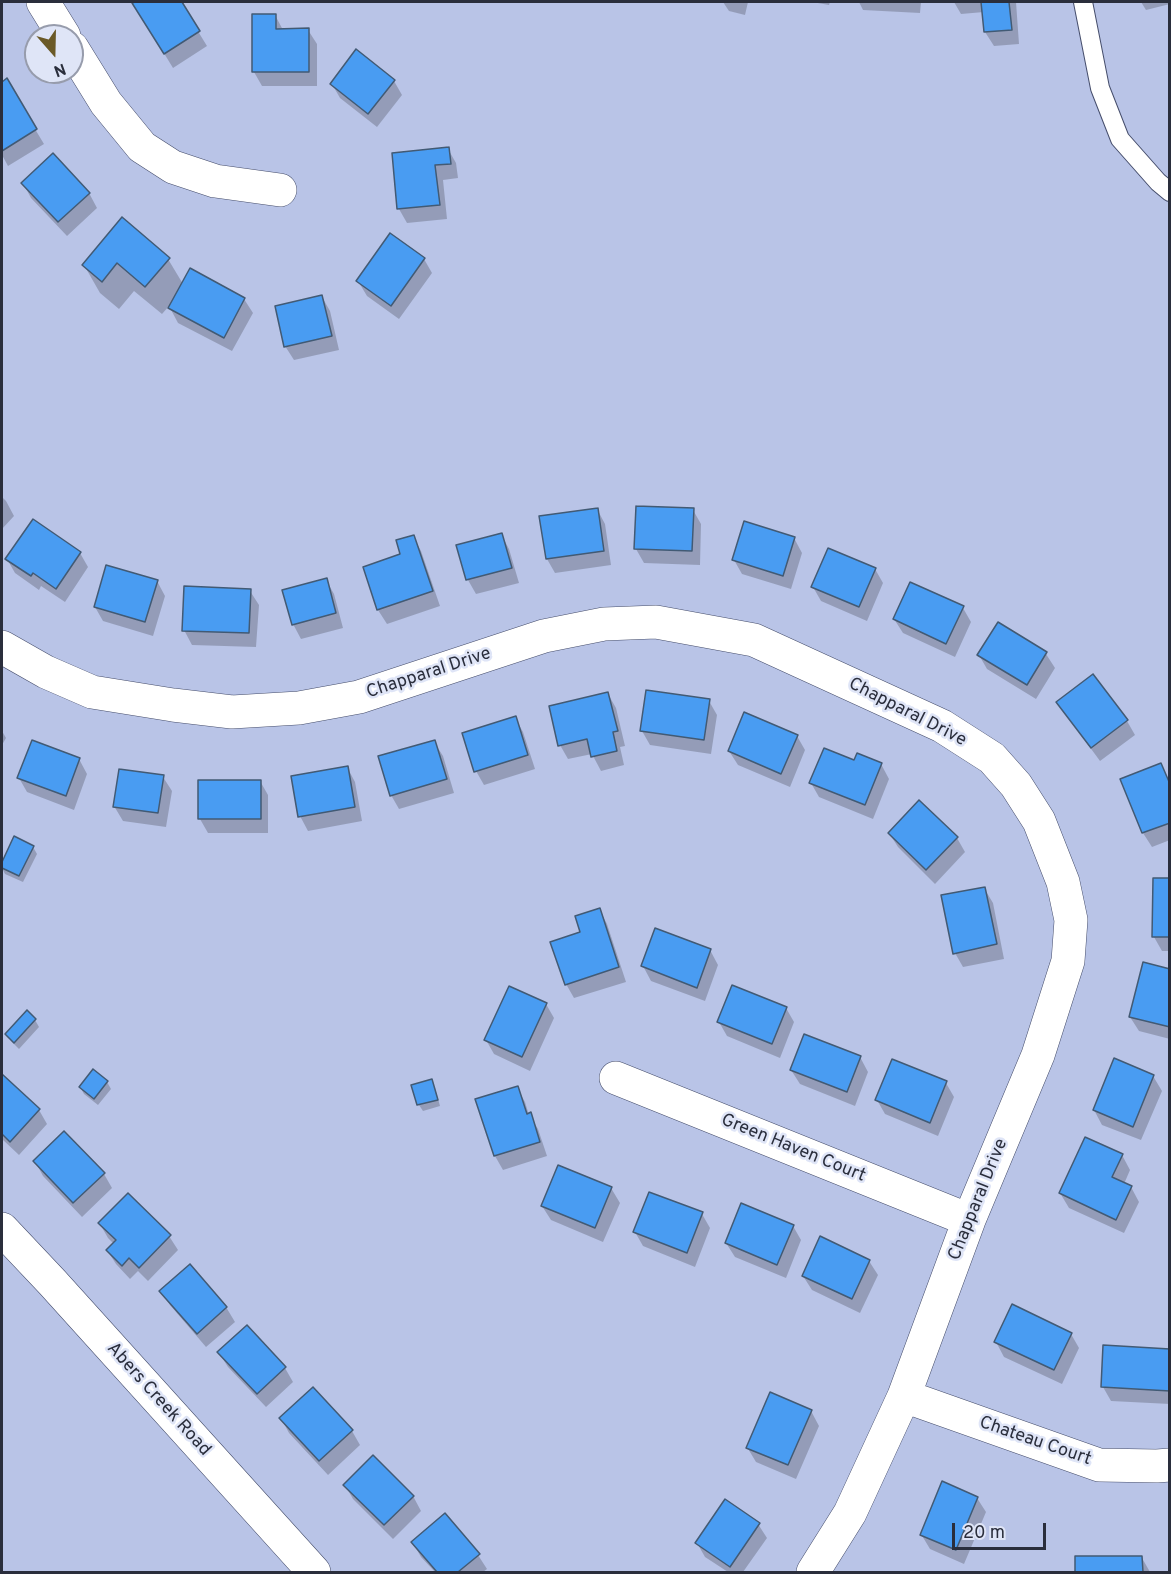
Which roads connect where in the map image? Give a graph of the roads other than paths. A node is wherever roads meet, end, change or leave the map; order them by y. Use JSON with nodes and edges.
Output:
{"nodes":[{"id":1,"x":43,"y":2,"type":"edge"},
{"id":2,"x":1083,"y":2,"type":"edge"},
{"id":3,"x":57,"y":24,"type":"edge"},
{"id":4,"x":84,"y":67,"type":"edge"},
{"id":5,"x":280,"y":190,"type":"dead end"},
{"id":6,"x":1170,"y":192,"type":"edge"},
{"id":7,"x":2,"y":646,"type":"edge"},
{"id":8,"x":616,"y":1078,"type":"dead end"},
{"id":9,"x":969,"y":1220,"type":"junction"},
{"id":10,"x":2,"y":1229,"type":"edge"},
{"id":11,"x":903,"y":1396,"type":"junction"},
{"id":12,"x":1170,"y":1465,"type":"edge"},
{"id":13,"x":310,"y":1571,"type":"edge"},
{"id":14,"x":813,"y":1572,"type":"edge"}],
"edges":[{"from":1,"to":3,"type":"street"},
{"from":2,"to":6,"type":"lane"},
{"from":4,"to":5,"type":"street"},
{"from":7,"to":9,"type":"street","name":"Chapparal Drive"},
{"from":8,"to":9,"type":"street","name":"Green Haven Court"},
{"from":9,"to":11,"type":"street","name":"Chapparal Drive"},
{"from":10,"to":13,"type":"street","name":"Abers Creek Road"},
{"from":11,"to":12,"type":"street","name":"Chateau Court"},
{"from":11,"to":14,"type":"street","name":"Chapparal Drive"}]}
